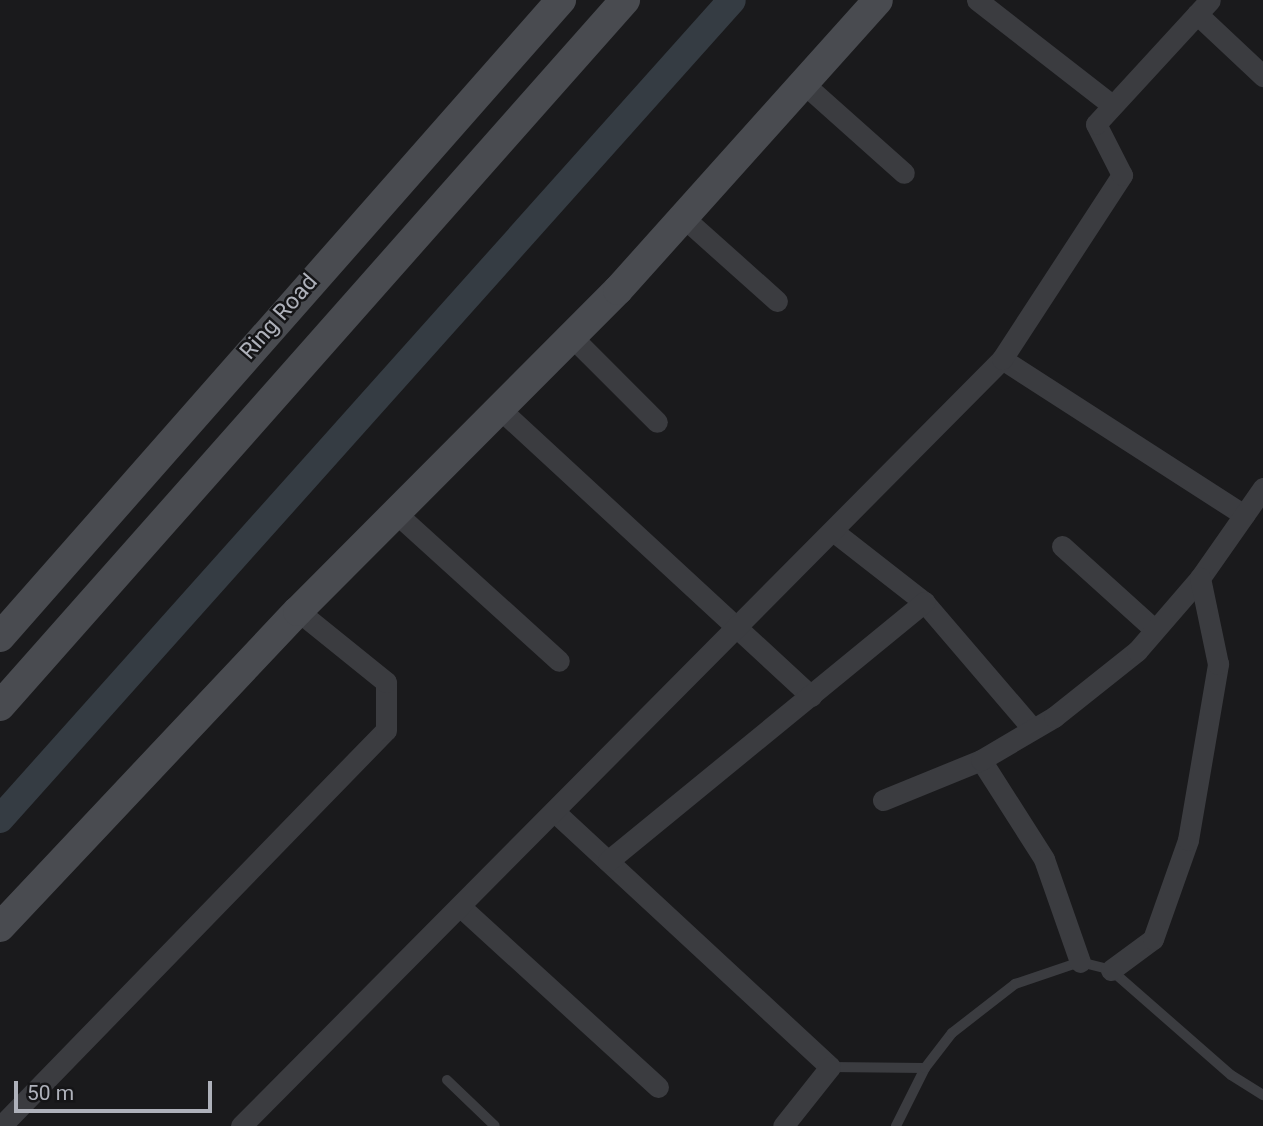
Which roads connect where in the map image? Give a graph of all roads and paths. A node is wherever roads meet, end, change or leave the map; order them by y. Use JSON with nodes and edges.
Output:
{"nodes":[{"id":1,"x":561,"y":0,"type":"edge"},
{"id":2,"x":625,"y":0,"type":"edge"},
{"id":3,"x":878,"y":0,"type":"edge"},
{"id":4,"x":977,"y":0,"type":"edge"},
{"id":5,"x":1204,"y":7,"type":"edge"},
{"id":6,"x":1263,"y":76,"type":"edge"},
{"id":7,"x":803,"y":83,"type":"junction"},
{"id":8,"x":1112,"y":105,"type":"junction"},
{"id":9,"x":904,"y":173,"type":"dead end"},
{"id":10,"x":683,"y":218,"type":"junction"},
{"id":11,"x":778,"y":301,"type":"dead end"},
{"id":12,"x":572,"y":337,"type":"junction"},
{"id":13,"x":1002,"y":359,"type":"junction"},
{"id":14,"x":501,"y":410,"type":"junction"},
{"id":15,"x":657,"y":422,"type":"dead end"},
{"id":16,"x":1263,"y":488,"type":"edge"},
{"id":17,"x":398,"y":515,"type":"junction"},
{"id":18,"x":1244,"y":515,"type":"junction"},
{"id":19,"x":833,"y":531,"type":"junction"},
{"id":20,"x":1062,"y":546,"type":"dead end"},
{"id":21,"x":1200,"y":578,"type":"junction"},
{"id":22,"x":924,"y":602,"type":"junction"},
{"id":23,"x":298,"y":611,"type":"junction"},
{"id":24,"x":738,"y":629,"type":"junction"},
{"id":25,"x":1154,"y":630,"type":"junction"},
{"id":26,"x":0,"y":637,"type":"edge"},
{"id":27,"x":559,"y":661,"type":"dead end"},
{"id":28,"x":811,"y":696,"type":"junction"},
{"id":29,"x":0,"y":706,"type":"edge"},
{"id":30,"x":1033,"y":729,"type":"junction"},
{"id":31,"x":981,"y":760,"type":"junction"},
{"id":32,"x":883,"y":800,"type":"dead end"},
{"id":33,"x":557,"y":814,"type":"junction"},
{"id":34,"x":608,"y":861,"type":"junction"},
{"id":35,"x":463,"y":909,"type":"junction"},
{"id":36,"x":0,"y":927,"type":"edge"},
{"id":37,"x":1080,"y":962,"type":"junction"},
{"id":38,"x":1111,"y":970,"type":"junction"},
{"id":39,"x":830,"y":1067,"type":"junction"},
{"id":40,"x":925,"y":1068,"type":"junction"},
{"id":41,"x":447,"y":1080,"type":"dead end"},
{"id":42,"x":658,"y":1087,"type":"dead end"},
{"id":43,"x":1263,"y":1095,"type":"edge"},
{"id":44,"x":1,"y":1126,"type":"edge"},
{"id":45,"x":241,"y":1126,"type":"edge"},
{"id":46,"x":495,"y":1126,"type":"edge"},
{"id":47,"x":783,"y":1126,"type":"edge"},
{"id":48,"x":896,"y":1126,"type":"edge"}],
"edges":[{"from":1,"to":26,"type":"main road","name":"Ring Road"},
{"from":2,"to":29,"type":"main road"},
{"from":3,"to":7,"type":"main road"},
{"from":4,"to":8,"type":"street"},
{"from":5,"to":6,"type":"street"},
{"from":5,"to":8,"type":"street"},
{"from":7,"to":9,"type":"street"},
{"from":7,"to":10,"type":"main road"},
{"from":8,"to":13,"type":"street"},
{"from":10,"to":11,"type":"street"},
{"from":10,"to":12,"type":"main road"},
{"from":12,"to":14,"type":"main road"},
{"from":12,"to":15,"type":"street"},
{"from":13,"to":18,"type":"street"},
{"from":13,"to":19,"type":"street"},
{"from":14,"to":17,"type":"main road"},
{"from":14,"to":24,"type":"street"},
{"from":16,"to":18,"type":"street"},
{"from":17,"to":23,"type":"main road"},
{"from":17,"to":27,"type":"street"},
{"from":18,"to":21,"type":"street"},
{"from":19,"to":22,"type":"street"},
{"from":19,"to":24,"type":"street"},
{"from":20,"to":25,"type":"street"},
{"from":21,"to":25,"type":"street"},
{"from":21,"to":38,"type":"street"},
{"from":22,"to":28,"type":"street"},
{"from":22,"to":30,"type":"street"},
{"from":23,"to":36,"type":"main road"},
{"from":23,"to":44,"type":"street"},
{"from":24,"to":28,"type":"street"},
{"from":24,"to":33,"type":"street"},
{"from":25,"to":30,"type":"street"},
{"from":28,"to":34,"type":"street"},
{"from":30,"to":31,"type":"street"},
{"from":31,"to":32,"type":"street"},
{"from":31,"to":37,"type":"street"},
{"from":33,"to":34,"type":"street"},
{"from":33,"to":35,"type":"street"},
{"from":34,"to":39,"type":"street"},
{"from":35,"to":42,"type":"street"},
{"from":35,"to":45,"type":"street"},
{"from":37,"to":38,"type":"lane"},
{"from":37,"to":40,"type":"lane"},
{"from":38,"to":43,"type":"lane"},
{"from":39,"to":40,"type":"lane"},
{"from":39,"to":47,"type":"street"},
{"from":40,"to":48,"type":"lane"},
{"from":41,"to":46,"type":"lane"}]}
